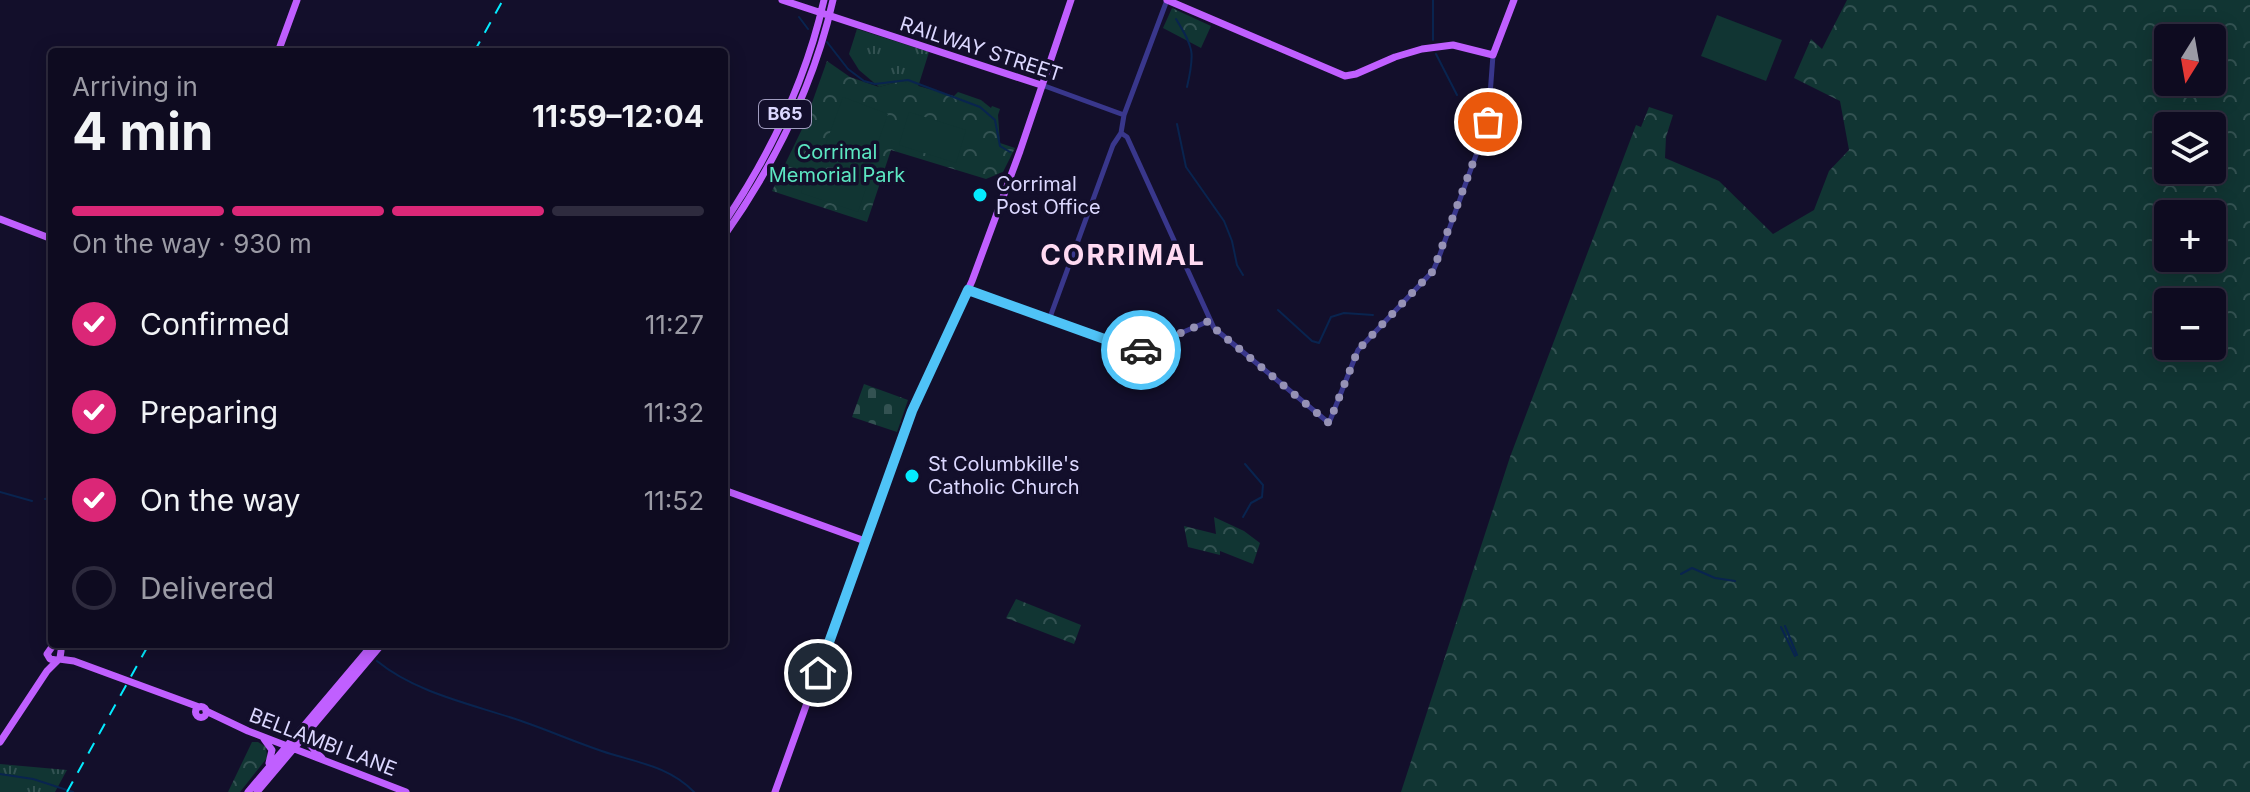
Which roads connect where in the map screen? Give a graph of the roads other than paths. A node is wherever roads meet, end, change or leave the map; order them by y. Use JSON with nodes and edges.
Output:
{"nodes":[{"id":1,"x":297,"y":0,"type":"edge"},
{"id":2,"x":782,"y":0,"type":"edge"},
{"id":3,"x":824,"y":0,"type":"edge"},
{"id":4,"x":834,"y":0,"type":"edge"},
{"id":5,"x":1071,"y":0,"type":"edge"},
{"id":6,"x":1167,"y":0,"type":"edge"},
{"id":7,"x":1514,"y":0,"type":"edge"},
{"id":8,"x":802,"y":6,"type":"junction"},
{"id":9,"x":825,"y":14,"type":"junction"},
{"id":10,"x":850,"y":22,"type":"junction"},
{"id":11,"x":279,"y":48,"type":"edge"},
{"id":12,"x":811,"y":48,"type":"junction"},
{"id":13,"x":1493,"y":55,"type":"junction"},
{"id":14,"x":1041,"y":85,"type":"junction"},
{"id":15,"x":1124,"y":115,"type":"junction"},
{"id":16,"x":1121,"y":133,"type":"junction"},
{"id":17,"x":728,"y":216,"type":"edge"},
{"id":18,"x":0,"y":219,"type":"edge"},
{"id":19,"x":728,"y":230,"type":"edge"},
{"id":20,"x":48,"y":237,"type":"edge"},
{"id":21,"x":968,"y":290,"type":"junction"},
{"id":22,"x":1049,"y":320,"type":"junction"},
{"id":23,"x":1209,"y":321,"type":"junction"},
{"id":24,"x":728,"y":491,"type":"edge"},
{"id":25,"x":865,"y":541,"type":"junction"},
{"id":26,"x":370,"y":648,"type":"edge"},
{"id":27,"x":379,"y":648,"type":"edge"},
{"id":28,"x":56,"y":652,"type":"edge"},
{"id":29,"x":319,"y":719,"type":"junction"},
{"id":30,"x":257,"y":734,"type":"junction"},
{"id":31,"x":0,"y":742,"type":"edge"},
{"id":32,"x":291,"y":747,"type":"junction"},
{"id":33,"x":326,"y":761,"type":"junction"},
{"id":34,"x":259,"y":779,"type":"junction"},
{"id":35,"x":248,"y":792,"type":"edge"},
{"id":36,"x":257,"y":792,"type":"edge"},
{"id":37,"x":406,"y":792,"type":"edge"},
{"id":38,"x":775,"y":792,"type":"edge"}],
"edges":[{"from":1,"to":11,"type":"main road"},
{"from":2,"to":8,"type":"main road","name":"RAILWAY STREET"},
{"from":3,"to":9,"type":"main road","number":"B65"},
{"from":4,"to":9,"type":"main road","number":"B65"},
{"from":4,"to":10,"type":"main road"},
{"from":5,"to":14,"type":"main road"},
{"from":6,"to":13,"type":"main road"},
{"from":6,"to":15,"type":"street"},
{"from":7,"to":13,"type":"main road"},
{"from":8,"to":9,"type":"main road","name":"RAILWAY STREET"},
{"from":8,"to":12,"type":"main road"},
{"from":9,"to":10,"type":"main road","name":"RAILWAY STREET"},
{"from":9,"to":12,"type":"main road","number":"B65"},
{"from":9,"to":19,"type":"main road","number":"B65"},
{"from":10,"to":14,"type":"main road","name":"RAILWAY STREET"},
{"from":12,"to":17,"type":"main road","number":"B65"},
{"from":13,"to":23,"type":"street"},
{"from":14,"to":15,"type":"street","name":"RAILWAY STREET"},
{"from":14,"to":21,"type":"main road"},
{"from":15,"to":16,"type":"street"},
{"from":16,"to":22,"type":"street"},
{"from":16,"to":23,"type":"street"},
{"from":18,"to":20,"type":"main road"},
{"from":21,"to":22,"type":"street"},
{"from":21,"to":25,"type":"main road"},
{"from":22,"to":23,"type":"street"},
{"from":24,"to":25,"type":"main road"},
{"from":25,"to":38,"type":"main road"},
{"from":26,"to":32,"type":"main road"},
{"from":27,"to":29,"type":"main road"},
{"from":28,"to":30,"type":"main road","name":"BELLAMBI LANE"},
{"from":28,"to":31,"type":"main road"},
{"from":29,"to":32,"type":"main road"},
{"from":29,"to":33,"type":"main road"},
{"from":30,"to":32,"type":"main road","name":"BELLAMBI LANE"},
{"from":30,"to":34,"type":"main road"},
{"from":32,"to":33,"type":"main road","name":"BELLAMBI LANE"},
{"from":32,"to":34,"type":"main road"},
{"from":32,"to":36,"type":"main road"},
{"from":33,"to":37,"type":"main road","name":"BELLAMBI LANE"},
{"from":34,"to":35,"type":"main road"}]}
